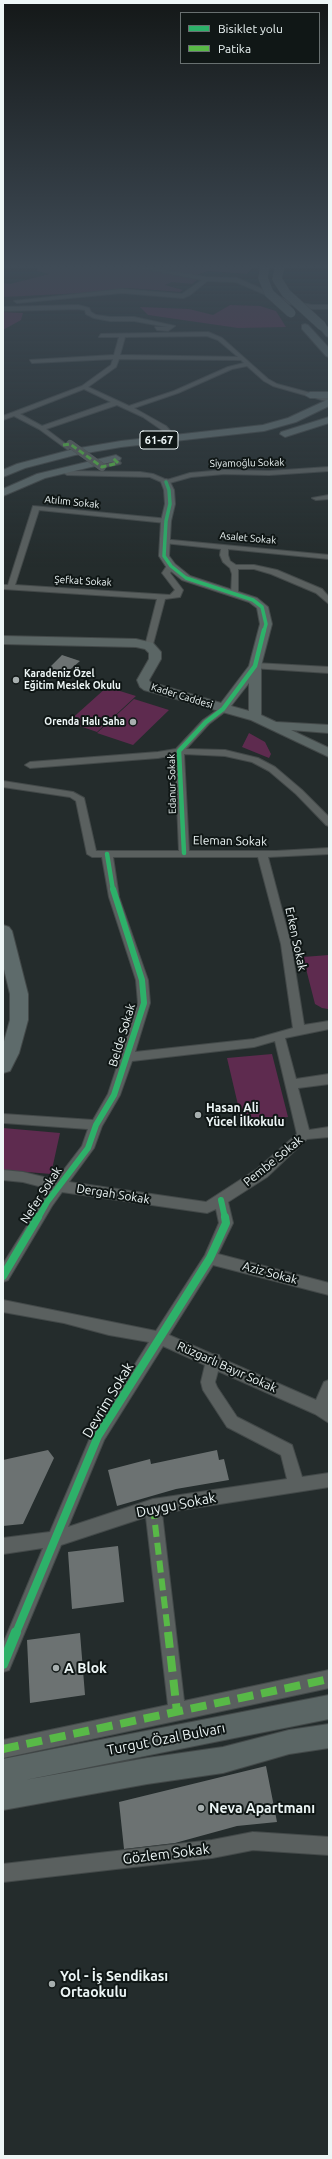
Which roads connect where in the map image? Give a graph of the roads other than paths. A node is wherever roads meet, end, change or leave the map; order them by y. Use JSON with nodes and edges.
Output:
{"nodes":[{"id":1,"x":113,"y":367,"type":"edge"},
{"id":2,"x":235,"y":367,"type":"edge"},
{"id":3,"x":250,"y":367,"type":"edge"},
{"id":4,"x":84,"y":387,"type":"junction"},
{"id":5,"x":310,"y":395,"type":"junction"},
{"id":6,"x":327,"y":399,"type":"edge"},
{"id":7,"x":116,"y":403,"type":"junction"},
{"id":8,"x":129,"y":408,"type":"junction"},
{"id":9,"x":15,"y":414,"type":"junction"},
{"id":10,"x":306,"y":414,"type":"junction"},
{"id":11,"x":3,"y":418,"type":"edge"},
{"id":12,"x":329,"y":420,"type":"edge"},
{"id":13,"x":41,"y":428,"type":"junction"},
{"id":14,"x":169,"y":434,"type":"dead end"},
{"id":15,"x":121,"y":444,"type":"junction"},
{"id":16,"x":67,"y":446,"type":"junction"},
{"id":17,"x":189,"y":448,"type":"dead end"},
{"id":18,"x":113,"y":458,"type":"junction"},
{"id":19,"x":3,"y":467,"type":"edge"},
{"id":20,"x":329,"y":469,"type":"edge"},
{"id":21,"x":67,"y":473,"type":"dead end"},
{"id":22,"x":3,"y":474,"type":"edge"},
{"id":23,"x":166,"y":482,"type":"junction"},
{"id":24,"x":3,"y":485,"type":"edge"},
{"id":25,"x":3,"y":493,"type":"edge"},
{"id":26,"x":329,"y":497,"type":"edge"},
{"id":27,"x":316,"y":498,"type":"dead end"},
{"id":28,"x":166,"y":521,"type":"junction"},
{"id":29,"x":164,"y":541,"type":"junction"},
{"id":30,"x":225,"y":546,"type":"junction"},
{"id":31,"x":329,"y":556,"type":"edge"},
{"id":32,"x":170,"y":566,"type":"junction"},
{"id":33,"x":234,"y":567,"type":"junction"},
{"id":34,"x":7,"y":587,"type":"edge"},
{"id":35,"x":234,"y":593,"type":"junction"},
{"id":36,"x":162,"y":596,"type":"junction"},
{"id":37,"x":329,"y":602,"type":"edge"},
{"id":38,"x":3,"y":640,"type":"edge"},
{"id":39,"x":149,"y":646,"type":"junction"},
{"id":40,"x":255,"y":666,"type":"junction"},
{"id":41,"x":329,"y":670,"type":"edge"},
{"id":42,"x":223,"y":709,"type":"junction"},
{"id":43,"x":255,"y":717,"type":"junction"},
{"id":44,"x":270,"y":724,"type":"junction"},
{"id":45,"x":329,"y":729,"type":"edge"},
{"id":46,"x":179,"y":751,"type":"junction"},
{"id":47,"x":329,"y":753,"type":"edge"},
{"id":48,"x":30,"y":765,"type":"dead end"},
{"id":49,"x":3,"y":784,"type":"edge"},
{"id":50,"x":329,"y":823,"type":"edge"},
{"id":51,"x":329,"y":851,"type":"edge"},
{"id":52,"x":184,"y":853,"type":"junction"},
{"id":53,"x":107,"y":854,"type":"junction"},
{"id":54,"x":262,"y":854,"type":"junction"},
{"id":55,"x":3,"y":931,"type":"edge"},
{"id":56,"x":329,"y":1025,"type":"edge"},
{"id":57,"x":299,"y":1030,"type":"junction"},
{"id":58,"x":280,"y":1036,"type":"junction"},
{"id":59,"x":128,"y":1057,"type":"junction"},
{"id":60,"x":7,"y":1059,"type":"edge"},
{"id":61,"x":3,"y":1071,"type":"edge"},
{"id":62,"x":329,"y":1079,"type":"edge"},
{"id":63,"x":290,"y":1084,"type":"junction"},
{"id":64,"x":4,"y":1118,"type":"edge"},
{"id":65,"x":96,"y":1125,"type":"junction"},
{"id":66,"x":329,"y":1132,"type":"edge"},
{"id":67,"x":304,"y":1135,"type":"junction"},
{"id":68,"x":3,"y":1175,"type":"edge"},
{"id":69,"x":59,"y":1186,"type":"junction"},
{"id":70,"x":221,"y":1200,"type":"junction"},
{"id":71,"x":210,"y":1258,"type":"junction"},
{"id":72,"x":3,"y":1276,"type":"edge"},
{"id":73,"x":329,"y":1289,"type":"edge"},
{"id":74,"x":3,"y":1306,"type":"edge"},
{"id":75,"x":160,"y":1338,"type":"junction"},
{"id":76,"x":214,"y":1360,"type":"junction"},
{"id":77,"x":329,"y":1387,"type":"edge"},
{"id":78,"x":324,"y":1413,"type":"edge"},
{"id":79,"x":329,"y":1480,"type":"edge"},
{"id":80,"x":296,"y":1485,"type":"junction"},
{"id":81,"x":153,"y":1507,"type":"junction"},
{"id":82,"x":54,"y":1539,"type":"junction"},
{"id":83,"x":3,"y":1546,"type":"edge"},
{"id":84,"x":3,"y":1664,"type":"edge"},
{"id":85,"x":329,"y":1679,"type":"edge"},
{"id":86,"x":329,"y":1707,"type":"edge"},
{"id":87,"x":177,"y":1712,"type":"junction"},
{"id":88,"x":329,"y":1736,"type":"edge"},
{"id":89,"x":3,"y":1749,"type":"edge"},
{"id":90,"x":3,"y":1772,"type":"edge"},
{"id":91,"x":3,"y":1797,"type":"edge"},
{"id":92,"x":329,"y":1846,"type":"edge"},
{"id":93,"x":3,"y":1873,"type":"edge"}],
"edges":[{"from":1,"to":4,"type":"street"},
{"from":2,"to":8,"type":"street"},
{"from":3,"to":5,"type":"street"},
{"from":4,"to":7,"type":"street"},
{"from":4,"to":9,"type":"street"},
{"from":5,"to":6,"type":"main road","number":"61-67"},
{"from":5,"to":10,"type":"main road"},
{"from":6,"to":10,"type":"main road","number":"61-67"},
{"from":7,"to":8,"type":"street"},
{"from":7,"to":13,"type":"street"},
{"from":8,"to":14,"type":"street"},
{"from":9,"to":11,"type":"street"},
{"from":9,"to":13,"type":"street"},
{"from":10,"to":15,"type":"main road","number":"61-67"},
{"from":12,"to":17,"type":"main road","number":"61-67"},
{"from":13,"to":16,"type":"street"},
{"from":15,"to":16,"type":"main road","number":"61-67"},
{"from":15,"to":22,"type":"main road","number":"61-67"},
{"from":16,"to":18,"type":"street","bridge":true},
{"from":16,"to":19,"type":"main road","number":"61-67"},
{"from":18,"to":24,"type":"main road","number":"61-67"},
{"from":18,"to":25,"type":"main road","number":"61-67"},
{"from":20,"to":23,"type":"street","name":"Siyamoğlu Sokak"},
{"from":21,"to":23,"type":"street"},
{"from":23,"to":28,"type":"street"},
{"from":26,"to":27,"type":"street"},
{"from":28,"to":29,"type":"street"},
{"from":28,"to":34,"type":"street","name":"Atılım Sokak"},
{"from":29,"to":30,"type":"street","name":"Asalet Sokak"},
{"from":29,"to":32,"type":"street"},
{"from":30,"to":31,"type":"street","name":"Asalet Sokak"},
{"from":30,"to":33,"type":"street"},
{"from":32,"to":35,"type":"street"},
{"from":32,"to":36,"type":"street"},
{"from":33,"to":35,"type":"street"},
{"from":33,"to":37,"type":"street"},
{"from":34,"to":36,"type":"street","name":"Şefkat Sokak"},
{"from":35,"to":40,"type":"street"},
{"from":36,"to":39,"type":"street"},
{"from":38,"to":39,"type":"street"},
{"from":39,"to":42,"type":"street","name":"Kader Caddesi"},
{"from":40,"to":41,"type":"street"},
{"from":40,"to":42,"type":"street"},
{"from":40,"to":43,"type":"street"},
{"from":42,"to":43,"type":"street","name":"Kader Caddesi"},
{"from":42,"to":46,"type":"street","name":"Edanur Sokak"},
{"from":43,"to":44,"type":"street","name":"Kader Caddesi"},
{"from":44,"to":45,"type":"street"},
{"from":44,"to":47,"type":"street","name":"Kader Caddesi"},
{"from":46,"to":48,"type":"street"},
{"from":46,"to":50,"type":"street"},
{"from":46,"to":52,"type":"street","name":"Edanur Sokak"},
{"from":49,"to":53,"type":"street"},
{"from":51,"to":54,"type":"street","name":"Eleman Sokak"},
{"from":52,"to":53,"type":"street","name":"Eleman Sokak"},
{"from":52,"to":54,"type":"street","name":"Eleman Sokak"},
{"from":53,"to":59,"type":"street","name":"Belde Sokak"},
{"from":54,"to":57,"type":"street","name":"Erken Sokak"},
{"from":55,"to":60,"type":"main road"},
{"from":56,"to":57,"type":"street"},
{"from":57,"to":58,"type":"street"},
{"from":58,"to":59,"type":"street"},
{"from":58,"to":63,"type":"street"},
{"from":59,"to":65,"type":"street","name":"Belde Sokak"},
{"from":60,"to":61,"type":"main road"},
{"from":62,"to":63,"type":"street"},
{"from":63,"to":67,"type":"street"},
{"from":64,"to":65,"type":"street"},
{"from":65,"to":69,"type":"street","name":"Nefer Sokak"},
{"from":66,"to":67,"type":"street","name":"Pembe Sokak"},
{"from":67,"to":70,"type":"street","name":"Pembe Sokak"},
{"from":68,"to":69,"type":"street","name":"Dergah Sokak"},
{"from":69,"to":70,"type":"street","name":"Dergah Sokak"},
{"from":69,"to":72,"type":"street","name":"Nefer Sokak"},
{"from":70,"to":71,"type":"street","name":"Devrim Sokak"},
{"from":71,"to":73,"type":"street","name":"Aziz Sokak"},
{"from":71,"to":75,"type":"street","name":"Devrim Sokak"},
{"from":74,"to":75,"type":"street","name":"Rüzgarlı Bayır Sokak"},
{"from":75,"to":76,"type":"street","name":"Rüzgarlı Bayır Sokak"},
{"from":75,"to":82,"type":"street","name":"Devrim Sokak"},
{"from":76,"to":78,"type":"street","name":"Rüzgarlı Bayır Sokak"},
{"from":76,"to":80,"type":"street"},
{"from":77,"to":78,"type":"street"},
{"from":79,"to":80,"type":"street","name":"Duygu Sokak"},
{"from":80,"to":81,"type":"street","name":"Duygu Sokak"},
{"from":81,"to":82,"type":"street","name":"Duygu Sokak"},
{"from":81,"to":87,"type":"street"},
{"from":82,"to":83,"type":"street","name":"Duygu Sokak"},
{"from":82,"to":84,"type":"street","name":"Devrim Sokak"},
{"from":85,"to":87,"type":"street"},
{"from":86,"to":90,"type":"street","name":"Turgut Özal Bulvarı"},
{"from":87,"to":89,"type":"street"},
{"from":88,"to":91,"type":"street"},
{"from":92,"to":93,"type":"street","name":"Gözlem Sokak"}]}
